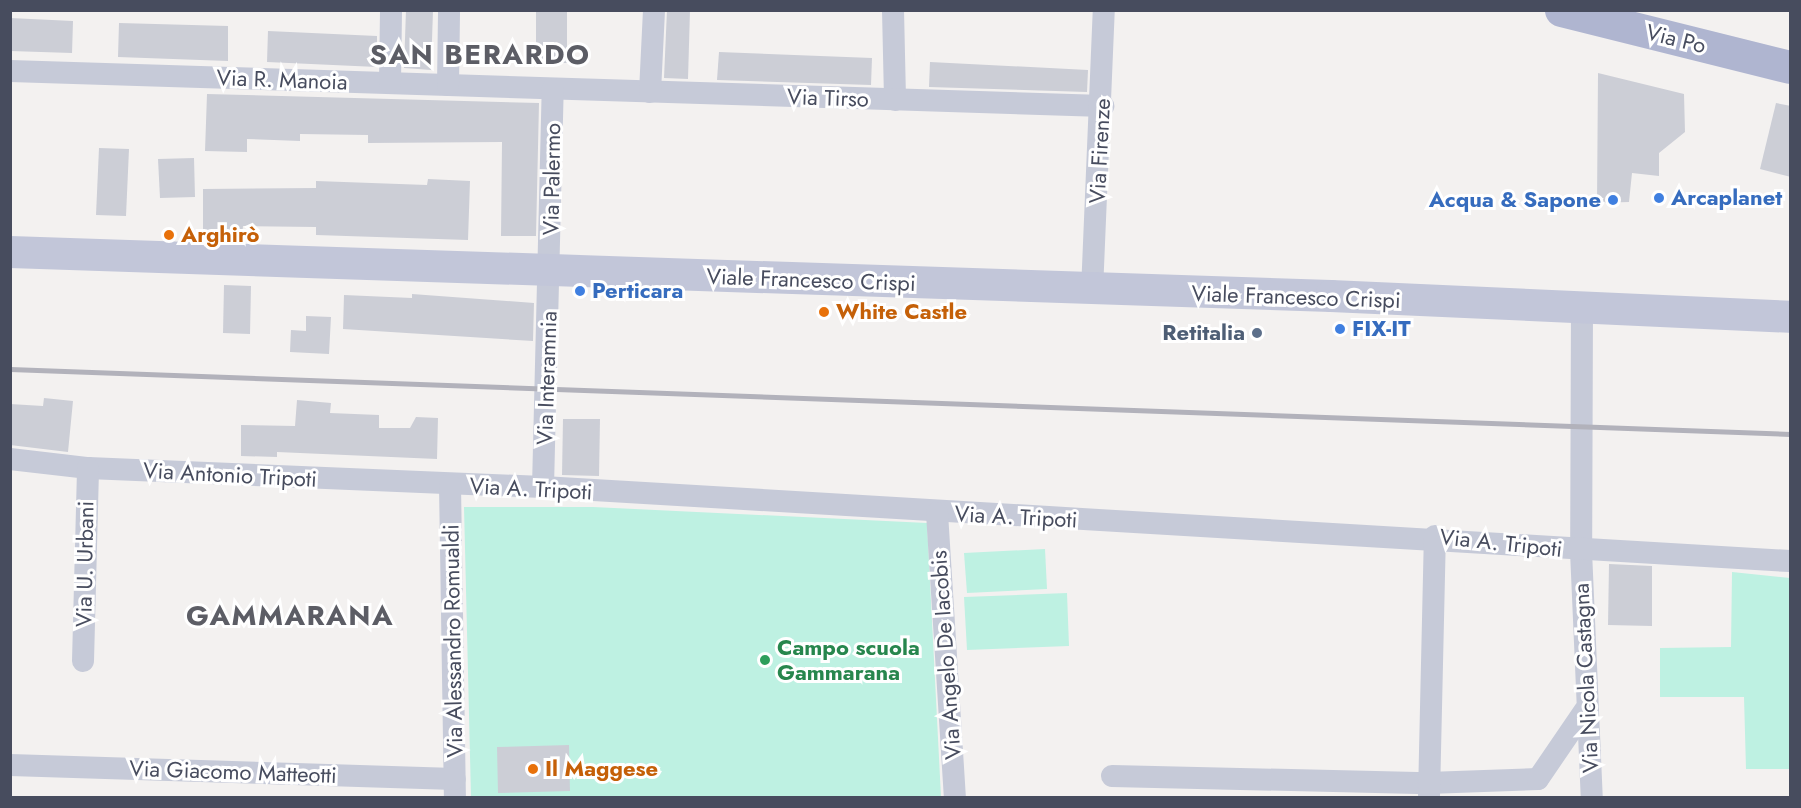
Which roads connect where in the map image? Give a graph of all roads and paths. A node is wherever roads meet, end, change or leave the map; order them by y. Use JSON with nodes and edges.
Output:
{"nodes":[{"id":1,"x":391,"y":10,"type":"edge"},
{"id":2,"x":449,"y":10,"type":"edge"},
{"id":3,"x":654,"y":10,"type":"edge"},
{"id":4,"x":893,"y":10,"type":"edge"},
{"id":5,"x":1104,"y":10,"type":"edge"},
{"id":6,"x":1561,"y":10,"type":"edge"},
{"id":7,"x":1791,"y":67,"type":"edge"},
{"id":8,"x":10,"y":71,"type":"edge"},
{"id":9,"x":390,"y":83,"type":"junction"},
{"id":10,"x":448,"y":85,"type":"junction"},
{"id":11,"x":554,"y":89,"type":"junction"},
{"id":12,"x":650,"y":92,"type":"junction"},
{"id":13,"x":895,"y":100,"type":"junction"},
{"id":14,"x":1103,"y":106,"type":"junction"},
{"id":15,"x":10,"y":252,"type":"edge"},
{"id":16,"x":550,"y":270,"type":"junction"},
{"id":17,"x":1092,"y":291,"type":"junction"},
{"id":18,"x":1582,"y":306,"type":"junction"},
{"id":19,"x":1791,"y":317,"type":"edge"},
{"id":20,"x":10,"y":459,"type":"edge"},
{"id":21,"x":88,"y":468,"type":"junction"},
{"id":22,"x":450,"y":485,"type":"junction"},
{"id":23,"x":543,"y":487,"type":"junction"},
{"id":24,"x":937,"y":513,"type":"junction"},
{"id":25,"x":1435,"y":536,"type":"junction"},
{"id":26,"x":1581,"y":551,"type":"junction"},
{"id":27,"x":1791,"y":561,"type":"edge"},
{"id":28,"x":83,"y":661,"type":"dead end"},
{"id":29,"x":1585,"y":711,"type":"junction"},
{"id":30,"x":10,"y":765,"type":"edge"},
{"id":31,"x":1112,"y":776,"type":"dead end"},
{"id":32,"x":1538,"y":779,"type":"junction"},
{"id":33,"x":455,"y":788,"type":"edge"},
{"id":34,"x":1429,"y":790,"type":"edge"},
{"id":35,"x":955,"y":798,"type":"edge"},
{"id":36,"x":1505,"y":798,"type":"edge"},
{"id":37,"x":1592,"y":798,"type":"edge"}],
"edges":[{"from":1,"to":9,"type":"street"},
{"from":2,"to":10,"type":"street"},
{"from":3,"to":12,"type":"street"},
{"from":4,"to":13,"type":"street"},
{"from":5,"to":14,"type":"street","name":"Via Firenze"},
{"from":6,"to":7,"type":"main road","name":"Via Po"},
{"from":8,"to":9,"type":"street","name":"Via R. Manoia"},
{"from":9,"to":10,"type":"street","name":"Via R. Manoia"},
{"from":10,"to":11,"type":"street","name":"Via R. Manoia"},
{"from":11,"to":12,"type":"street","name":"Via Tirso"},
{"from":11,"to":16,"type":"street","name":"Via Palermo"},
{"from":12,"to":13,"type":"street","name":"Via Tirso"},
{"from":13,"to":14,"type":"street","name":"Via Tirso"},
{"from":14,"to":17,"type":"street","name":"Via Firenze"},
{"from":15,"to":16,"type":"street","name":"Viale Francesco Crispi"},
{"from":16,"to":17,"type":"street","name":"Viale Francesco Crispi"},
{"from":16,"to":23,"type":"street","name":"Via Interamnia"},
{"from":17,"to":18,"type":"street","name":"Viale Francesco Crispi"},
{"from":18,"to":19,"type":"street","name":"Viale Francesco Crispi"},
{"from":18,"to":26,"type":"street","name":"Via Nicola Castagna"},
{"from":20,"to":21,"type":"street","name":"Via Antonio Tripoti"},
{"from":21,"to":22,"type":"street","name":"Via Antonio Tripoti"},
{"from":21,"to":28,"type":"street","name":"Via U. Urbani"},
{"from":22,"to":23,"type":"street","name":"Via A. Tripoti"},
{"from":22,"to":33,"type":"street","name":"Via Alessandro Romualdi"},
{"from":23,"to":24,"type":"street","name":"Via A. Tripoti"},
{"from":24,"to":25,"type":"street","name":"Via A. Tripoti"},
{"from":24,"to":35,"type":"street","name":"Via Angelo De Iacobis"},
{"from":25,"to":26,"type":"street","name":"Via A. Tripoti"},
{"from":25,"to":34,"type":"street"},
{"from":26,"to":27,"type":"street","name":"Via A. Tripoti"},
{"from":26,"to":29,"type":"street","name":"Via Nicola Castagna"},
{"from":29,"to":32,"type":"street"},
{"from":29,"to":37,"type":"street","name":"Via Nicola Castagna"},
{"from":30,"to":33,"type":"street","name":"Via Giacomo Matteotti"},
{"from":31,"to":34,"type":"street"},
{"from":32,"to":34,"type":"street"},
{"from":32,"to":36,"type":"street"}]}
